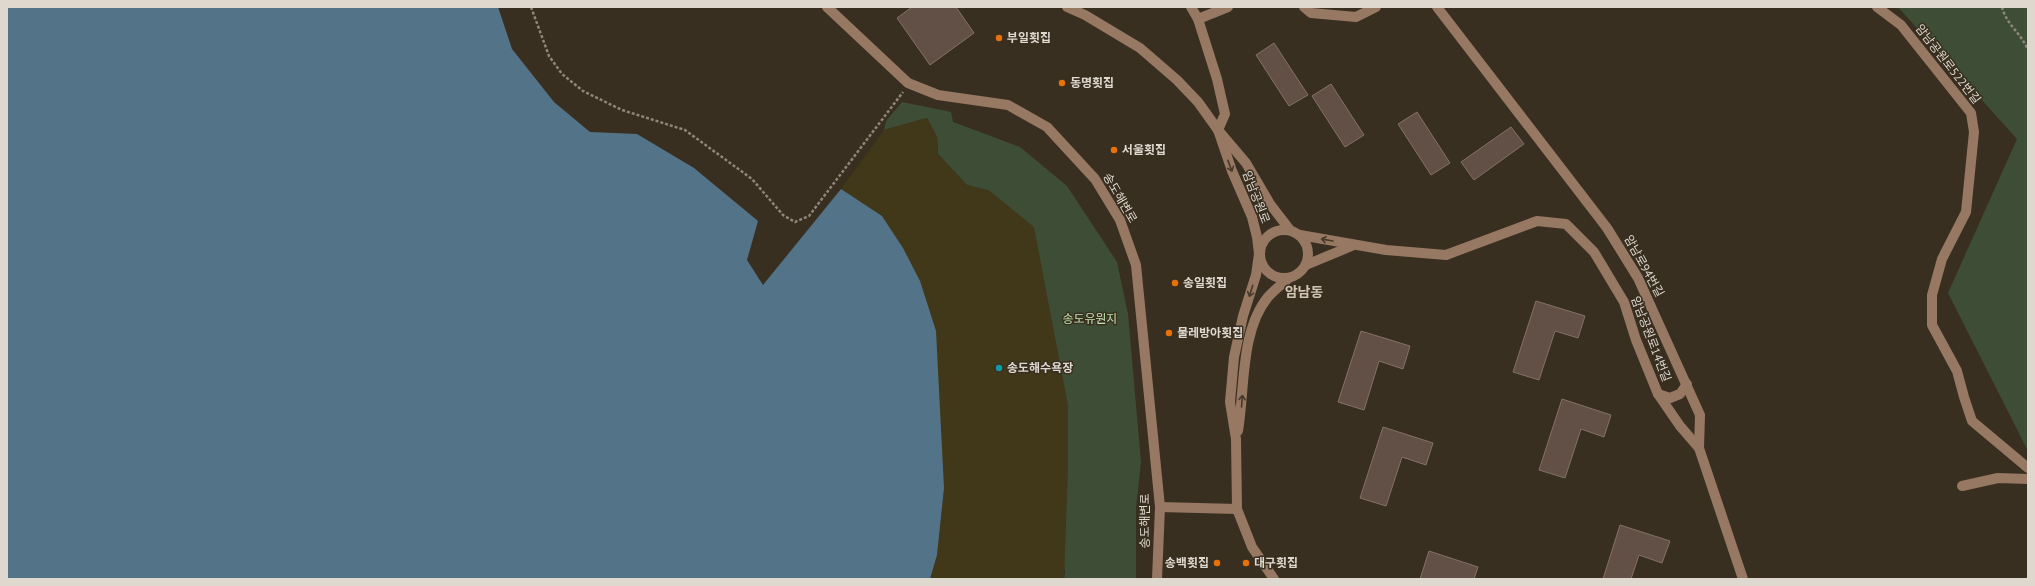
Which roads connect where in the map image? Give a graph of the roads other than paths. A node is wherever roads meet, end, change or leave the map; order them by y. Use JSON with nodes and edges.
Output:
{"nodes":[{"id":1,"x":827,"y":7,"type":"edge"},
{"id":2,"x":1067,"y":7,"type":"edge"},
{"id":3,"x":1191,"y":7,"type":"edge"},
{"id":4,"x":1228,"y":7,"type":"edge"},
{"id":5,"x":1304,"y":7,"type":"edge"},
{"id":6,"x":1376,"y":7,"type":"edge"},
{"id":7,"x":1437,"y":7,"type":"edge"},
{"id":8,"x":1876,"y":7,"type":"edge"},
{"id":9,"x":1198,"y":19,"type":"junction"},
{"id":10,"x":1218,"y":130,"type":"junction"},
{"id":11,"x":1290,"y":230,"type":"junction"},
{"id":12,"x":1300,"y":235,"type":"junction"},
{"id":13,"x":1354,"y":245,"type":"junction"},
{"id":14,"x":1259,"y":254,"type":"junction"},
{"id":15,"x":1306,"y":265,"type":"junction"},
{"id":16,"x":1289,"y":278,"type":"junction"},
{"id":17,"x":1686,"y":384,"type":"junction"},
{"id":18,"x":1658,"y":394,"type":"junction"},
{"id":19,"x":1236,"y":439,"type":"junction"},
{"id":20,"x":1699,"y":448,"type":"junction"},
{"id":21,"x":2028,"y":468,"type":"edge"},
{"id":22,"x":2028,"y":479,"type":"edge"},
{"id":23,"x":1962,"y":486,"type":"dead end"},
{"id":24,"x":1160,"y":507,"type":"junction"},
{"id":25,"x":1237,"y":509,"type":"junction"},
{"id":26,"x":1157,"y":579,"type":"edge"},
{"id":27,"x":1274,"y":579,"type":"edge"},
{"id":28,"x":1743,"y":579,"type":"edge"}],
"edges":[{"from":1,"to":24,"type":"street","name":"송도해변로"},
{"from":2,"to":10,"type":"street","name":"암남공원로"},
{"from":3,"to":9,"type":"street"},
{"from":4,"to":9,"type":"street"},
{"from":5,"to":6,"type":"street"},
{"from":7,"to":17,"type":"street","name":"암남로94번길"},
{"from":8,"to":21,"type":"street","name":"암남공원로522번길"},
{"from":9,"to":10,"type":"street"},
{"from":10,"to":11,"type":"street","name":"암남공원로"},
{"from":10,"to":14,"type":"street","name":"암남공원로","one_way":true},
{"from":11,"to":12,"type":"street"},
{"from":11,"to":14,"type":"street"},
{"from":13,"to":12,"type":"street","name":"암남공원로14번길","one_way":true},
{"from":12,"to":15,"type":"street"},
{"from":13,"to":15,"type":"street"},
{"from":13,"to":18,"type":"street","name":"암남공원로14번길"},
{"from":14,"to":16,"type":"street"},
{"from":14,"to":19,"type":"street","name":"암남공원로","one_way":true},
{"from":15,"to":16,"type":"street"},
{"from":19,"to":16,"type":"street","name":"암남공원로","one_way":true},
{"from":17,"to":18,"type":"street"},
{"from":17,"to":20,"type":"street","name":"암남로94번길"},
{"from":18,"to":20,"type":"street","name":"암남공원로14번길"},
{"from":19,"to":25,"type":"street","name":"암남공원로"},
{"from":20,"to":28,"type":"street","name":"암남로94번길"},
{"from":22,"to":23,"type":"street"},
{"from":24,"to":25,"type":"street"},
{"from":24,"to":26,"type":"street","name":"송도해변로"},
{"from":25,"to":27,"type":"street"}]}
